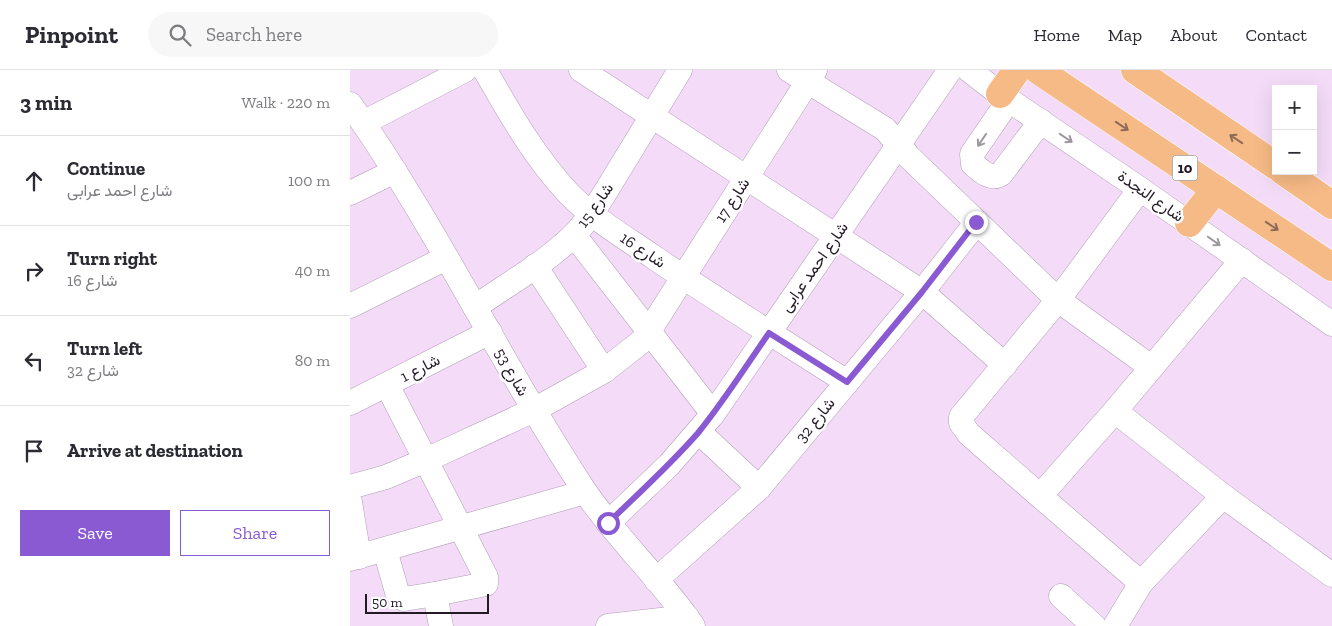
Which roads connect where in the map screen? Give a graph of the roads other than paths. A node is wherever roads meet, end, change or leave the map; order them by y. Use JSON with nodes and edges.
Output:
{"nodes":[{"id":1,"x":465,"y":70,"type":"edge"},
{"id":2,"x":485,"y":70,"type":"edge"},
{"id":3,"x":581,"y":70,"type":"edge"},
{"id":4,"x":680,"y":70,"type":"edge"},
{"id":5,"x":950,"y":70,"type":"edge"},
{"id":6,"x":969,"y":70,"type":"edge"},
{"id":7,"x":1017,"y":70,"type":"edge"},
{"id":8,"x":1038,"y":70,"type":"edge"},
{"id":9,"x":1135,"y":70,"type":"edge"},
{"id":10,"x":804,"y":74,"type":"edge"},
{"id":11,"x":1005,"y":97,"type":"junction"},
{"id":12,"x":357,"y":113,"type":"edge"},
{"id":13,"x":651,"y":117,"type":"junction"},
{"id":14,"x":1041,"y":121,"type":"junction"},
{"id":15,"x":899,"y":144,"type":"junction"},
{"id":16,"x":1272,"y":163,"type":"edge"},
{"id":17,"x":395,"y":171,"type":"junction"},
{"id":18,"x":1289,"y":175,"type":"edge"},
{"id":19,"x":746,"y":178,"type":"junction"},
{"id":20,"x":1140,"y":189,"type":"junction"},
{"id":21,"x":1216,"y":189,"type":"junction"},
{"id":22,"x":350,"y":193,"type":"edge"},
{"id":23,"x":1332,"y":205,"type":"edge"},
{"id":24,"x":591,"y":214,"type":"junction"},
{"id":25,"x":976,"y":222,"type":"junction"},
{"id":26,"x":1189,"y":223,"type":"junction"},
{"id":27,"x":574,"y":235,"type":"junction"},
{"id":28,"x":836,"y":236,"type":"junction"},
{"id":29,"x":446,"y":258,"type":"junction"},
{"id":30,"x":1242,"y":260,"type":"junction"},
{"id":31,"x":535,"y":266,"type":"junction"},
{"id":32,"x":1332,"y":267,"type":"edge"},
{"id":33,"x":683,"y":277,"type":"junction"},
{"id":34,"x":922,"y":292,"type":"junction"},
{"id":35,"x":1058,"y":300,"type":"junction"},
{"id":36,"x":350,"y":306,"type":"edge"},
{"id":37,"x":475,"y":307,"type":"junction"},
{"id":38,"x":1332,"y":324,"type":"edge"},
{"id":39,"x":490,"y":332,"type":"junction"},
{"id":40,"x":650,"y":332,"type":"junction"},
{"id":41,"x":769,"y":333,"type":"junction"},
{"id":42,"x":1005,"y":365,"type":"junction"},
{"id":43,"x":1151,"y":367,"type":"junction"},
{"id":44,"x":604,"y":370,"type":"junction"},
{"id":45,"x":847,"y":382,"type":"junction"},
{"id":46,"x":387,"y":385,"type":"junction"},
{"id":47,"x":350,"y":404,"type":"edge"},
{"id":48,"x":534,"y":410,"type":"junction"},
{"id":49,"x":1115,"y":411,"type":"junction"},
{"id":50,"x":706,"y":423,"type":"junction"},
{"id":51,"x":426,"y":460,"type":"junction"},
{"id":52,"x":350,"y":487,"type":"edge"},
{"id":53,"x":759,"y":488,"type":"junction"},
{"id":54,"x":585,"y":492,"type":"junction"},
{"id":55,"x":1040,"y":496,"type":"junction"},
{"id":56,"x":1222,"y":496,"type":"junction"},
{"id":57,"x":350,"y":502,"type":"edge"},
{"id":58,"x":608,"y":523,"type":"junction"},
{"id":59,"x":461,"y":527,"type":"junction"},
{"id":60,"x":385,"y":550,"type":"junction"},
{"id":61,"x":354,"y":558,"type":"edge"},
{"id":62,"x":1332,"y":575,"type":"edge"},
{"id":63,"x":656,"y":580,"type":"junction"},
{"id":64,"x":1142,"y":583,"type":"junction"},
{"id":65,"x":436,"y":594,"type":"junction"},
{"id":66,"x":1061,"y":596,"type":"dead end"},
{"id":67,"x":690,"y":622,"type":"edge"},
{"id":68,"x":441,"y":626,"type":"edge"},
{"id":69,"x":608,"y":626,"type":"edge"},
{"id":70,"x":1094,"y":626,"type":"edge"},
{"id":71,"x":1115,"y":626,"type":"edge"}],
"edges":[{"from":1,"to":12,"type":"street"},
{"from":2,"to":24,"type":"street","name":"شارع 16"},
{"from":3,"to":13,"type":"street"},
{"from":4,"to":13,"type":"street","name":"شارع 15"},
{"from":5,"to":15,"type":"street","name":"شارع احمد عرابى"},
{"from":6,"to":11,"type":"street","name":"شارع النجدة"},
{"from":7,"to":11,"type":"main road"},
{"from":8,"to":21,"type":"main road","number":"10","one_way":true},
{"from":16,"to":9,"type":"main road","one_way":true},
{"from":10,"to":15,"type":"street"},
{"from":10,"to":19,"type":"street","name":"شارع 17"},
{"from":11,"to":14,"type":"street","name":"شارع النجدة"},
{"from":11,"to":14,"type":"street","one_way":true},
{"from":12,"to":17,"type":"street","name":"شارع 53"},
{"from":13,"to":19,"type":"street"},
{"from":13,"to":24,"type":"street","name":"شارع 15"},
{"from":14,"to":20,"type":"street","name":"شارع النجدة","one_way":true},
{"from":15,"to":25,"type":"street"},
{"from":15,"to":28,"type":"street","name":"شارع احمد عرابى"},
{"from":17,"to":22,"type":"street"},
{"from":17,"to":29,"type":"street","name":"شارع 53"},
{"from":18,"to":23,"type":"main road"},
{"from":19,"to":28,"type":"street"},
{"from":19,"to":33,"type":"street","name":"شارع 17"},
{"from":20,"to":26,"type":"street","name":"شارع النجدة"},
{"from":20,"to":35,"type":"street"},
{"from":21,"to":26,"type":"main road"},
{"from":21,"to":32,"type":"main road","number":"10","one_way":true},
{"from":24,"to":27,"type":"street","name":"شارع 15"},
{"from":24,"to":33,"type":"street","name":"شارع 16"},
{"from":25,"to":34,"type":"street","name":"شارع 32"},
{"from":25,"to":35,"type":"street"},
{"from":26,"to":30,"type":"street","name":"شارع النجدة","one_way":true},
{"from":27,"to":31,"type":"street","name":"شارع 15"},
{"from":27,"to":40,"type":"street"},
{"from":28,"to":34,"type":"street"},
{"from":28,"to":41,"type":"street","name":"شارع احمد عرابى"},
{"from":29,"to":36,"type":"street"},
{"from":29,"to":37,"type":"street","name":"شارع 53"},
{"from":30,"to":38,"type":"street","name":"شارع النجدة"},
{"from":30,"to":43,"type":"street"},
{"from":31,"to":37,"type":"street","name":"شارع 15"},
{"from":31,"to":44,"type":"street"},
{"from":33,"to":40,"type":"street","name":"شارع 17"},
{"from":33,"to":41,"type":"street","name":"شارع 16"},
{"from":34,"to":42,"type":"street"},
{"from":34,"to":45,"type":"street","name":"شارع 32"},
{"from":35,"to":42,"type":"street"},
{"from":35,"to":43,"type":"street"},
{"from":37,"to":39,"type":"street","name":"شارع 53"},
{"from":39,"to":46,"type":"street","name":"شارع 1"},
{"from":39,"to":48,"type":"street","name":"شارع 53"},
{"from":40,"to":44,"type":"street","name":"شارع 17"},
{"from":40,"to":50,"type":"street"},
{"from":41,"to":45,"type":"street","name":"شارع 16"},
{"from":41,"to":50,"type":"street","name":"شارع احمد عرابى"},
{"from":42,"to":55,"type":"street"},
{"from":43,"to":49,"type":"street"},
{"from":44,"to":48,"type":"street","name":"شارع 17"},
{"from":45,"to":53,"type":"street","name":"شارع 32"},
{"from":46,"to":47,"type":"street","name":"شارع 1"},
{"from":46,"to":51,"type":"street"},
{"from":48,"to":51,"type":"street","name":"شارع 17"},
{"from":48,"to":54,"type":"street","name":"شارع 53"},
{"from":49,"to":55,"type":"street"},
{"from":49,"to":56,"type":"street"},
{"from":50,"to":53,"type":"street"},
{"from":50,"to":58,"type":"street","name":"شارع احمد عرابى"},
{"from":51,"to":52,"type":"street","name":"شارع 17"},
{"from":51,"to":59,"type":"street"},
{"from":53,"to":63,"type":"street","name":"شارع 32"},
{"from":54,"to":58,"type":"street","name":"شارع 53"},
{"from":54,"to":59,"type":"street"},
{"from":55,"to":64,"type":"street"},
{"from":56,"to":62,"type":"street"},
{"from":56,"to":64,"type":"street"},
{"from":57,"to":61,"type":"street"},
{"from":58,"to":63,"type":"street","name":"شارع 53"},
{"from":59,"to":60,"type":"street"},
{"from":59,"to":65,"type":"street"},
{"from":60,"to":61,"type":"street"},
{"from":60,"to":65,"type":"street"},
{"from":63,"to":67,"type":"street","name":"شارع 53"},
{"from":64,"to":71,"type":"street"},
{"from":65,"to":68,"type":"street"},
{"from":66,"to":70,"type":"street"},
{"from":67,"to":69,"type":"street"}]}
